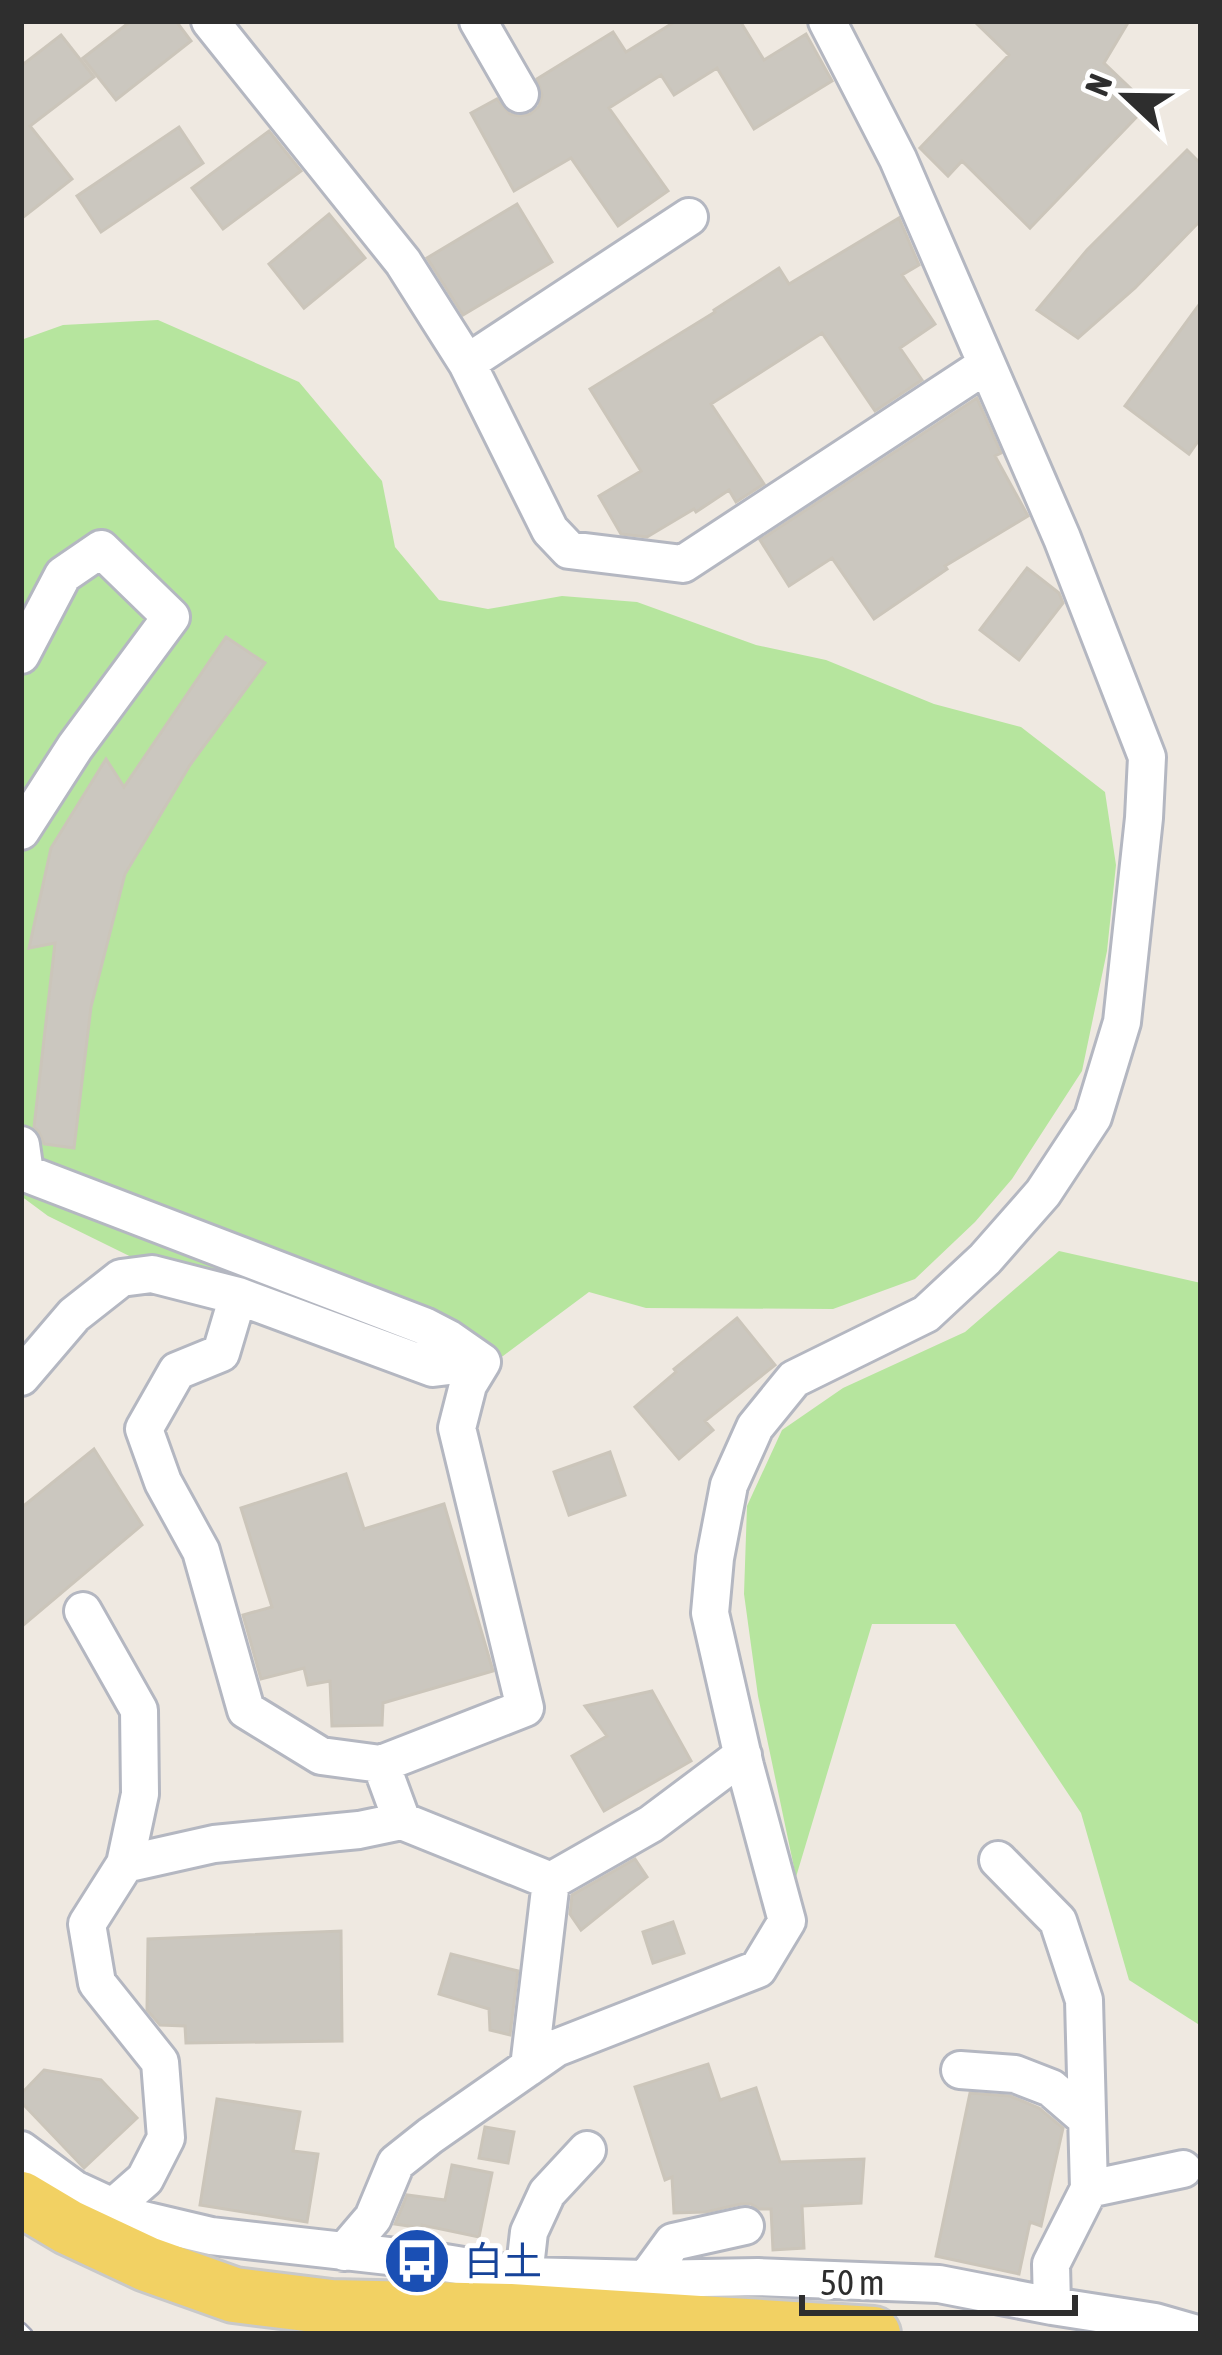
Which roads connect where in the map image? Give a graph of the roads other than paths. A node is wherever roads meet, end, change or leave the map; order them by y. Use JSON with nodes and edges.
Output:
{"nodes":[{"id":1,"x":210,"y":21,"type":"edge"},
{"id":2,"x":478,"y":21,"type":"edge"},
{"id":3,"x":827,"y":21,"type":"edge"},
{"id":4,"x":520,"y":94,"type":"dead end"},
{"id":5,"x":689,"y":217,"type":"dead end"},
{"id":6,"x":466,"y":363,"type":"junction"},
{"id":7,"x":986,"y":365,"type":"junction"},
{"id":8,"x":21,"y":655,"type":"edge"},
{"id":9,"x":21,"y":831,"type":"edge"},
{"id":10,"x":21,"y":1145,"type":"edge"},
{"id":11,"x":238,"y":1296,"type":"junction"},
{"id":12,"x":482,"y":1362,"type":"junction"},
{"id":13,"x":21,"y":1377,"type":"edge"},
{"id":14,"x":83,"y":1611,"type":"dead end"},
{"id":15,"x":743,"y":1755,"type":"junction"},
{"id":16,"x":382,"y":1764,"type":"junction"},
{"id":17,"x":402,"y":1821,"type":"junction"},
{"id":18,"x":998,"y":1860,"type":"dead end"},
{"id":19,"x":125,"y":1864,"type":"junction"},
{"id":20,"x":551,"y":1881,"type":"junction"},
{"id":21,"x":529,"y":2067,"type":"junction"},
{"id":22,"x":960,"y":2070,"type":"dead end"},
{"id":23,"x":1087,"y":2119,"type":"junction"},
{"id":24,"x":21,"y":2150,"type":"edge"},
{"id":25,"x":587,"y":2150,"type":"dead end"},
{"id":26,"x":1183,"y":2169,"type":"dead end"},
{"id":27,"x":1089,"y":2189,"type":"junction"},
{"id":28,"x":21,"y":2199,"type":"edge"},
{"id":29,"x":113,"y":2207,"type":"junction"},
{"id":30,"x":745,"y":2226,"type":"dead end"},
{"id":31,"x":344,"y":2252,"type":"junction"},
{"id":32,"x":646,"y":2279,"type":"junction"},
{"id":33,"x":1052,"y":2306,"type":"junction"},
{"id":34,"x":494,"y":2308,"type":"edge"},
{"id":35,"x":873,"y":2334,"type":"edge"},
{"id":36,"x":1197,"y":2334,"type":"edge"}],
"edges":[{"from":1,"to":6,"type":"street"},
{"from":2,"to":4,"type":"street"},
{"from":3,"to":7,"type":"street"},
{"from":5,"to":6,"type":"street"},
{"from":6,"to":7,"type":"street"},
{"from":7,"to":15,"type":"street"},
{"from":8,"to":9,"type":"street"},
{"from":10,"to":12,"type":"street"},
{"from":11,"to":12,"type":"street"},
{"from":11,"to":13,"type":"street"},
{"from":11,"to":16,"type":"street"},
{"from":12,"to":16,"type":"street"},
{"from":14,"to":19,"type":"street"},
{"from":15,"to":20,"type":"street"},
{"from":15,"to":21,"type":"street"},
{"from":16,"to":17,"type":"street"},
{"from":17,"to":19,"type":"street"},
{"from":17,"to":20,"type":"street"},
{"from":18,"to":23,"type":"street"},
{"from":19,"to":29,"type":"street"},
{"from":20,"to":21,"type":"street"},
{"from":21,"to":31,"type":"street"},
{"from":22,"to":23,"type":"street"},
{"from":23,"to":27,"type":"street"},
{"from":24,"to":29,"type":"street"},
{"from":25,"to":34,"type":"street"},
{"from":26,"to":27,"type":"street"},
{"from":27,"to":33,"type":"street"},
{"from":28,"to":34,"type":"main road"},
{"from":29,"to":31,"type":"street"},
{"from":30,"to":32,"type":"street"},
{"from":31,"to":34,"type":"street"},
{"from":32,"to":33,"type":"street"},
{"from":32,"to":34,"type":"street"},
{"from":33,"to":36,"type":"street"},
{"from":34,"to":35,"type":"main road"}]}
